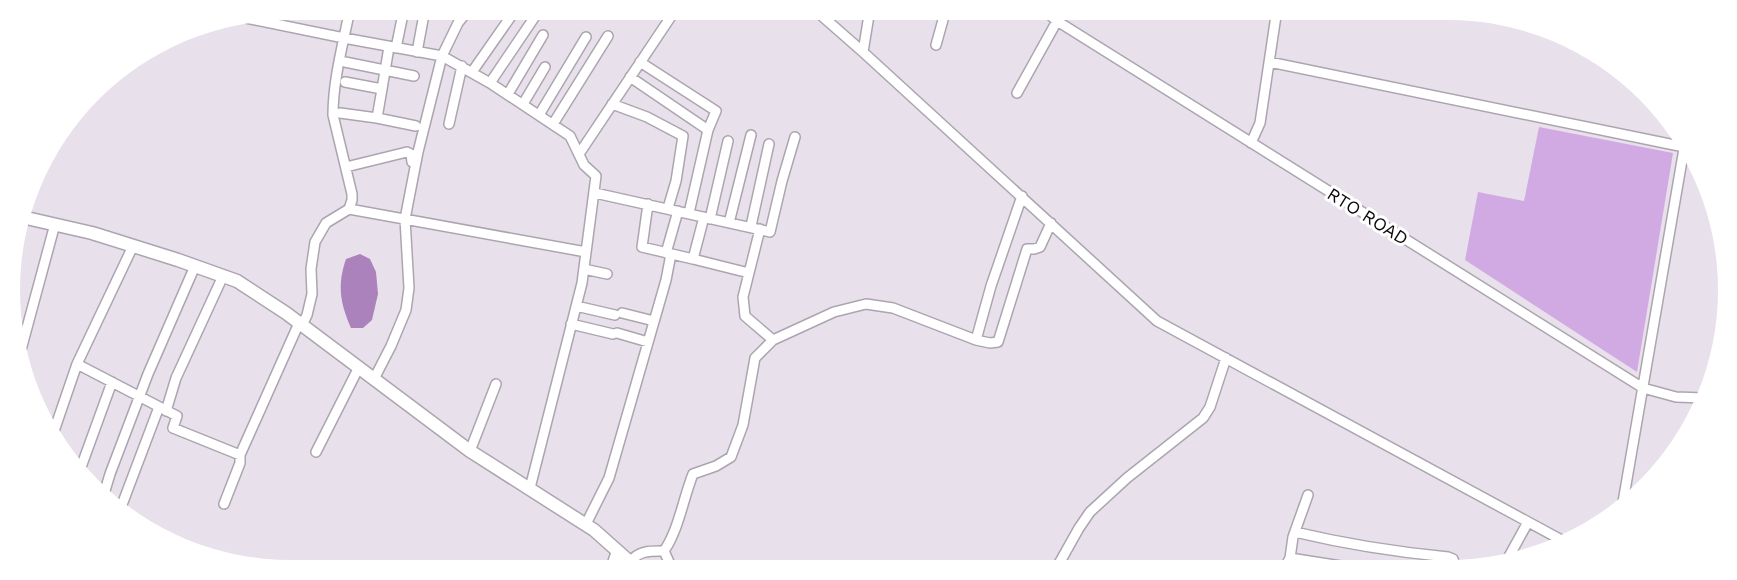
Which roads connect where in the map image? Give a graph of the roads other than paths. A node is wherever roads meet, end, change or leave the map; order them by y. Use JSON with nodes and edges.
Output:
{"nodes":[{"id":1,"x":348,"y":20,"type":"edge"},
{"id":2,"x":401,"y":20,"type":"edge"},
{"id":3,"x":423,"y":20,"type":"edge"},
{"id":4,"x":460,"y":20,"type":"edge"},
{"id":5,"x":508,"y":20,"type":"edge"},
{"id":6,"x":533,"y":20,"type":"edge"},
{"id":7,"x":669,"y":20,"type":"edge"},
{"id":8,"x":827,"y":20,"type":"edge"},
{"id":9,"x":868,"y":20,"type":"edge"},
{"id":10,"x":943,"y":20,"type":"edge"},
{"id":11,"x":1275,"y":20,"type":"edge"},
{"id":12,"x":262,"y":21,"type":"edge"},
{"id":13,"x":1057,"y":21,"type":"joint"},
{"id":14,"x":543,"y":35,"type":"dead end"},
{"id":15,"x":608,"y":36,"type":"dead end"},
{"id":16,"x":586,"y":37,"type":"dead end"},
{"id":17,"x":344,"y":38,"type":"junction"},
{"id":18,"x":936,"y":45,"type":"dead end"},
{"id":19,"x":393,"y":48,"type":"junction"},
{"id":20,"x":417,"y":52,"type":"junction"},
{"id":21,"x":863,"y":52,"type":"junction"},
{"id":22,"x":442,"y":56,"type":"junction"},
{"id":23,"x":345,"y":62,"type":"dead end"},
{"id":24,"x":640,"y":62,"type":"junction"},
{"id":25,"x":1269,"y":62,"type":"junction"},
{"id":26,"x":462,"y":66,"type":"junction"},
{"id":27,"x":545,"y":67,"type":"dead end"},
{"id":28,"x":385,"y":70,"type":"junction"},
{"id":29,"x":472,"y":72,"type":"junction"},
{"id":30,"x":414,"y":75,"type":"dead end"},
{"id":31,"x":630,"y":77,"type":"junction"},
{"id":32,"x":345,"y":82,"type":"dead end"},
{"id":33,"x":490,"y":83,"type":"junction"},
{"id":34,"x":382,"y":88,"type":"junction"},
{"id":35,"x":1017,"y":93,"type":"dead end"},
{"id":36,"x":508,"y":94,"type":"junction"},
{"id":37,"x":523,"y":104,"type":"junction"},
{"id":38,"x":612,"y":104,"type":"junction"},
{"id":39,"x":340,"y":113,"type":"dead end"},
{"id":40,"x":539,"y":115,"type":"junction"},
{"id":41,"x":377,"y":118,"type":"junction"},
{"id":42,"x":449,"y":124,"type":"dead end"},
{"id":43,"x":553,"y":124,"type":"junction"},
{"id":44,"x":416,"y":126,"type":"dead end"},
{"id":45,"x":708,"y":130,"type":"junction"},
{"id":46,"x":751,"y":135,"type":"dead end"},
{"id":47,"x":795,"y":137,"type":"dead end"},
{"id":48,"x":728,"y":141,"type":"dead end"},
{"id":49,"x":1251,"y":143,"type":"junction"},
{"id":50,"x":769,"y":144,"type":"dead end"},
{"id":51,"x":1674,"y":144,"type":"edge"},
{"id":52,"x":579,"y":154,"type":"junction"},
{"id":53,"x":1684,"y":159,"type":"edge"},
{"id":54,"x":412,"y":162,"type":"dead end"},
{"id":55,"x":346,"y":166,"type":"junction"},
{"id":56,"x":595,"y":193,"type":"junction"},
{"id":57,"x":1022,"y":196,"type":"junction"},
{"id":58,"x":648,"y":204,"type":"junction"},
{"id":59,"x":349,"y":209,"type":"junction"},
{"id":60,"x":673,"y":210,"type":"junction"},
{"id":61,"x":689,"y":213,"type":"junction"},
{"id":62,"x":707,"y":218,"type":"junction"},
{"id":63,"x":29,"y":219,"type":"edge"},
{"id":64,"x":405,"y":219,"type":"junction"},
{"id":65,"x":729,"y":223,"type":"junction"},
{"id":66,"x":1051,"y":223,"type":"junction"},
{"id":67,"x":55,"y":224,"type":"junction"},
{"id":68,"x":756,"y":227,"type":"junction"},
{"id":69,"x":133,"y":246,"type":"junction"},
{"id":70,"x":586,"y":252,"type":"junction"},
{"id":71,"x":668,"y":254,"type":"junction"},
{"id":72,"x":693,"y":259,"type":"junction"},
{"id":73,"x":195,"y":266,"type":"junction"},
{"id":74,"x":584,"y":269,"type":"junction"},
{"id":75,"x":749,"y":273,"type":"junction"},
{"id":76,"x":607,"y":274,"type":"dead end"},
{"id":77,"x":223,"y":276,"type":"junction"},
{"id":78,"x":576,"y":306,"type":"junction"},
{"id":79,"x":654,"y":321,"type":"junction"},
{"id":80,"x":301,"y":324,"type":"junction"},
{"id":81,"x":571,"y":324,"type":"junction"},
{"id":82,"x":24,"y":338,"type":"edge"},
{"id":83,"x":773,"y":340,"type":"junction"},
{"id":84,"x":976,"y":340,"type":"junction"},
{"id":85,"x":648,"y":342,"type":"junction"},
{"id":86,"x":1226,"y":358,"type":"junction"},
{"id":87,"x":77,"y":364,"type":"junction"},
{"id":88,"x":359,"y":367,"type":"junction"},
{"id":89,"x":374,"y":379,"type":"junction"},
{"id":90,"x":112,"y":382,"type":"junction"},
{"id":91,"x":496,"y":384,"type":"dead end"},
{"id":92,"x":1643,"y":388,"type":"junction"},
{"id":93,"x":140,"y":397,"type":"junction"},
{"id":94,"x":1695,"y":398,"type":"edge"},
{"id":95,"x":163,"y":409,"type":"junction"},
{"id":96,"x":56,"y":425,"type":"edge"},
{"id":97,"x":470,"y":451,"type":"junction"},
{"id":98,"x":316,"y":452,"type":"dead end"},
{"id":99,"x":240,"y":455,"type":"junction"},
{"id":100,"x":82,"y":463,"type":"edge"},
{"id":101,"x":106,"y":487,"type":"edge"},
{"id":102,"x":530,"y":488,"type":"junction"},
{"id":103,"x":1625,"y":493,"type":"edge"},
{"id":104,"x":1308,"y":495,"type":"dead end"},
{"id":105,"x":123,"y":503,"type":"edge"},
{"id":106,"x":224,"y":504,"type":"dead end"},
{"id":107,"x":1528,"y":522,"type":"junction"},
{"id":108,"x":586,"y":524,"type":"junction"},
{"id":109,"x":1295,"y":532,"type":"junction"},
{"id":110,"x":1557,"y":537,"type":"edge"},
{"id":111,"x":617,"y":550,"type":"junction"},
{"id":112,"x":664,"y":551,"type":"junction"},
{"id":113,"x":1511,"y":552,"type":"edge"},
{"id":114,"x":1290,"y":558,"type":"joint"},
{"id":115,"x":614,"y":560,"type":"edge"},
{"id":116,"x":628,"y":560,"type":"edge"},
{"id":117,"x":634,"y":560,"type":"edge"},
{"id":118,"x":668,"y":560,"type":"edge"},
{"id":119,"x":1061,"y":560,"type":"edge"},
{"id":120,"x":1303,"y":560,"type":"edge"},
{"id":121,"x":1453,"y":560,"type":"edge"}],
"edges":[{"from":1,"to":17,"type":"street"},
{"from":2,"to":19,"type":"street"},
{"from":3,"to":20,"type":"street"},
{"from":4,"to":22,"type":"street"},
{"from":5,"to":29,"type":"street"},
{"from":6,"to":33,"type":"street"},
{"from":7,"to":24,"type":"street"},
{"from":8,"to":21,"type":"street"},
{"from":9,"to":21,"type":"street"},
{"from":10,"to":18,"type":"street"},
{"from":11,"to":25,"type":"street"},
{"from":12,"to":17,"type":"street"},
{"from":13,"to":35,"type":"street"},
{"from":13,"to":49,"type":"street","name":"RTO ROAD"},
{"from":14,"to":36,"type":"street"},
{"from":15,"to":43,"type":"street"},
{"from":16,"to":40,"type":"street"},
{"from":17,"to":19,"type":"street"},
{"from":17,"to":55,"type":"street"},
{"from":19,"to":20,"type":"street"},
{"from":19,"to":28,"type":"street"},
{"from":20,"to":22,"type":"street"},
{"from":21,"to":57,"type":"street"},
{"from":22,"to":26,"type":"street"},
{"from":22,"to":64,"type":"street"},
{"from":23,"to":28,"type":"street"},
{"from":24,"to":31,"type":"street"},
{"from":24,"to":45,"type":"street"},
{"from":25,"to":49,"type":"street"},
{"from":25,"to":51,"type":"street"},
{"from":26,"to":29,"type":"street"},
{"from":26,"to":42,"type":"street"},
{"from":27,"to":37,"type":"street"},
{"from":28,"to":30,"type":"street"},
{"from":28,"to":34,"type":"street"},
{"from":29,"to":33,"type":"street"},
{"from":31,"to":38,"type":"street"},
{"from":31,"to":45,"type":"street"},
{"from":32,"to":34,"type":"street"},
{"from":33,"to":36,"type":"street"},
{"from":34,"to":41,"type":"street"},
{"from":36,"to":37,"type":"street"},
{"from":37,"to":40,"type":"street"},
{"from":38,"to":52,"type":"street"},
{"from":38,"to":60,"type":"street"},
{"from":39,"to":41,"type":"street"},
{"from":40,"to":43,"type":"street"},
{"from":41,"to":44,"type":"street"},
{"from":43,"to":52,"type":"street"},
{"from":45,"to":61,"type":"street"},
{"from":46,"to":65,"type":"street"},
{"from":47,"to":68,"type":"street"},
{"from":48,"to":62,"type":"street"},
{"from":49,"to":92,"type":"street","name":"RTO ROAD"},
{"from":50,"to":68,"type":"street"},
{"from":52,"to":56,"type":"street"},
{"from":53,"to":92,"type":"street"},
{"from":54,"to":55,"type":"street"},
{"from":55,"to":59,"type":"street"},
{"from":56,"to":58,"type":"street"},
{"from":56,"to":70,"type":"street"},
{"from":57,"to":66,"type":"street"},
{"from":57,"to":84,"type":"street"},
{"from":58,"to":60,"type":"street"},
{"from":58,"to":71,"type":"street"},
{"from":59,"to":64,"type":"street"},
{"from":59,"to":80,"type":"street"},
{"from":60,"to":61,"type":"street"},
{"from":60,"to":71,"type":"street"},
{"from":61,"to":62,"type":"street"},
{"from":62,"to":65,"type":"street"},
{"from":62,"to":72,"type":"street"},
{"from":63,"to":67,"type":"main road"},
{"from":64,"to":70,"type":"street"},
{"from":64,"to":89,"type":"street"},
{"from":65,"to":68,"type":"street"},
{"from":66,"to":84,"type":"street"},
{"from":66,"to":86,"type":"street"},
{"from":67,"to":69,"type":"main road"},
{"from":67,"to":82,"type":"street"},
{"from":68,"to":75,"type":"street"},
{"from":69,"to":73,"type":"main road"},
{"from":69,"to":87,"type":"street"},
{"from":70,"to":74,"type":"street"},
{"from":71,"to":72,"type":"street"},
{"from":71,"to":79,"type":"street"},
{"from":72,"to":75,"type":"street"},
{"from":73,"to":77,"type":"main road"},
{"from":73,"to":93,"type":"street"},
{"from":74,"to":76,"type":"street"},
{"from":74,"to":78,"type":"street"},
{"from":75,"to":83,"type":"street"},
{"from":77,"to":80,"type":"main road"},
{"from":77,"to":95,"type":"street"},
{"from":78,"to":79,"type":"street"},
{"from":78,"to":81,"type":"street"},
{"from":79,"to":85,"type":"street"},
{"from":80,"to":88,"type":"main road"},
{"from":80,"to":99,"type":"street"},
{"from":81,"to":85,"type":"street"},
{"from":81,"to":102,"type":"street"},
{"from":83,"to":84,"type":"street"},
{"from":83,"to":112,"type":"street"},
{"from":85,"to":108,"type":"street"},
{"from":86,"to":107,"type":"street"},
{"from":86,"to":119,"type":"street"},
{"from":87,"to":90,"type":"street"},
{"from":87,"to":96,"type":"street"},
{"from":88,"to":89,"type":"main road"},
{"from":88,"to":98,"type":"street"},
{"from":89,"to":97,"type":"main road"},
{"from":90,"to":93,"type":"street"},
{"from":90,"to":100,"type":"street"},
{"from":91,"to":97,"type":"street"},
{"from":92,"to":94,"type":"street","name":"RTO ROAD"},
{"from":92,"to":103,"type":"street"},
{"from":93,"to":95,"type":"street"},
{"from":93,"to":101,"type":"street"},
{"from":95,"to":99,"type":"street"},
{"from":95,"to":105,"type":"street"},
{"from":97,"to":102,"type":"main road"},
{"from":99,"to":106,"type":"street"},
{"from":102,"to":108,"type":"main road"},
{"from":104,"to":109,"type":"street"},
{"from":107,"to":110,"type":"street"},
{"from":107,"to":113,"type":"street"},
{"from":108,"to":111,"type":"main road"},
{"from":109,"to":114,"type":"street"},
{"from":109,"to":121,"type":"street"},
{"from":111,"to":115,"type":"street"},
{"from":111,"to":116,"type":"main road"},
{"from":112,"to":117,"type":"street"},
{"from":112,"to":118,"type":"street"},
{"from":114,"to":120,"type":"street"}]}
